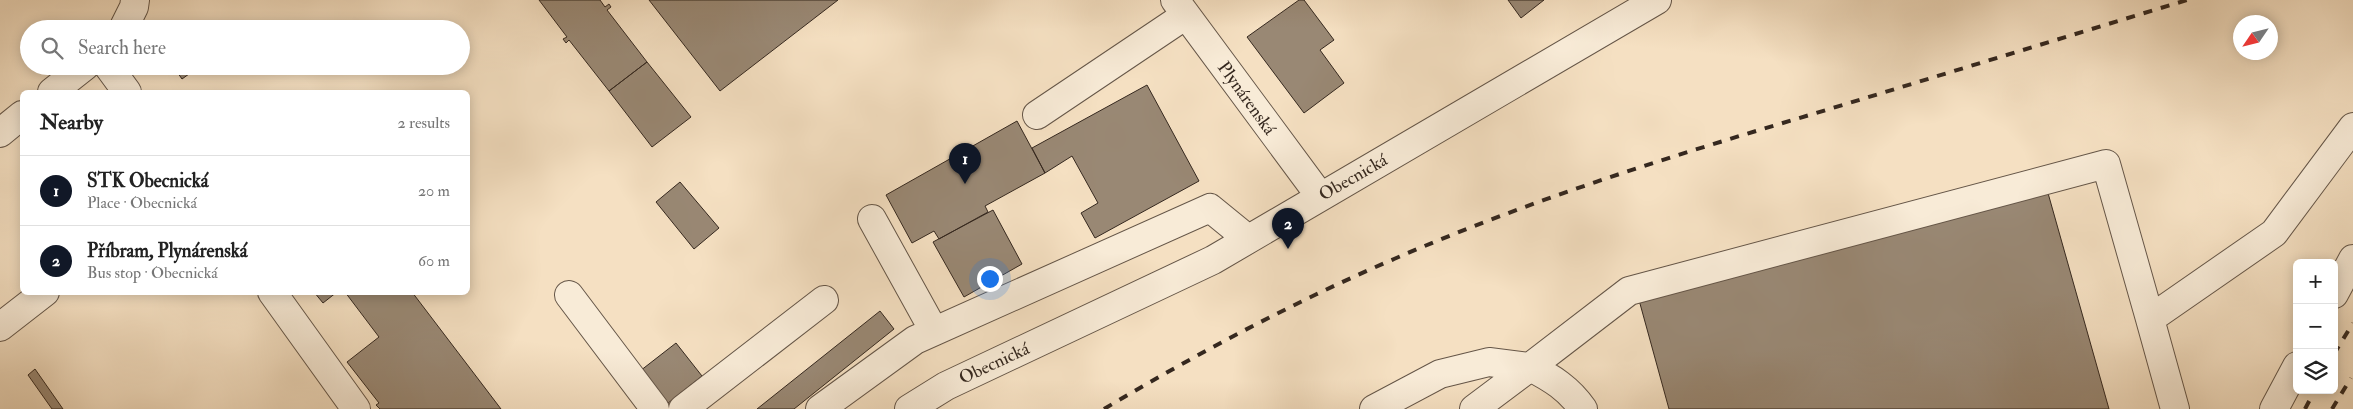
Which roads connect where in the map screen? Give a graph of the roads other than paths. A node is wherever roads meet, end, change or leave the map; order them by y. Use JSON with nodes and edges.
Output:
{"nodes":[{"id":1,"x":135,"y":0,"type":"edge"},
{"id":2,"x":1656,"y":0,"type":"edge"},
{"id":3,"x":1180,"y":8,"type":"edge"},
{"id":4,"x":128,"y":20,"type":"edge"},
{"id":5,"x":74,"y":75,"type":"edge"},
{"id":6,"x":115,"y":75,"type":"edge"},
{"id":7,"x":55,"y":90,"type":"edge"},
{"id":8,"x":126,"y":90,"type":"edge"},
{"id":9,"x":1038,"y":115,"type":"dead end"},
{"id":10,"x":20,"y":117,"type":"edge"},
{"id":11,"x":2353,"y":127,"type":"edge"},
{"id":12,"x":0,"y":133,"type":"edge"},
{"id":13,"x":1320,"y":196,"type":"junction"},
{"id":14,"x":872,"y":219,"type":"dead end"},
{"id":15,"x":1248,"y":239,"type":"junction"},
{"id":16,"x":2353,"y":259,"type":"edge"},
{"id":17,"x":2338,"y":287,"type":"edge"},
{"id":18,"x":41,"y":295,"type":"edge"},
{"id":19,"x":274,"y":295,"type":"edge"},
{"id":20,"x":569,"y":295,"type":"dead end"},
{"id":21,"x":824,"y":300,"type":"dead end"},
{"id":22,"x":2150,"y":319,"type":"junction"},
{"id":23,"x":0,"y":327,"type":"edge"},
{"id":24,"x":934,"y":331,"type":"junction"},
{"id":25,"x":1530,"y":367,"type":"junction"},
{"id":26,"x":2293,"y":373,"type":"edge"},
{"id":27,"x":356,"y":409,"type":"edge"},
{"id":28,"x":654,"y":409,"type":"edge"},
{"id":29,"x":683,"y":409,"type":"edge"},
{"id":30,"x":820,"y":409,"type":"edge"},
{"id":31,"x":910,"y":409,"type":"edge"},
{"id":32,"x":1374,"y":409,"type":"edge"},
{"id":33,"x":1474,"y":409,"type":"edge"},
{"id":34,"x":1583,"y":409,"type":"edge"},
{"id":35,"x":2175,"y":409,"type":"edge"},
{"id":36,"x":2274,"y":409,"type":"edge"}],
"edges":[{"from":1,"to":4,"type":"street"},
{"from":2,"to":13,"type":"street","name":"Obecnická"},
{"from":3,"to":9,"type":"street"},
{"from":3,"to":13,"type":"street","name":"Plynárenská"},
{"from":5,"to":7,"type":"street"},
{"from":6,"to":8,"type":"street"},
{"from":10,"to":12,"type":"street"},
{"from":11,"to":22,"type":"street"},
{"from":13,"to":15,"type":"street","name":"Obecnická"},
{"from":14,"to":24,"type":"street"},
{"from":15,"to":24,"type":"street"},
{"from":15,"to":31,"type":"street","name":"Obecnická"},
{"from":16,"to":17,"type":"street"},
{"from":18,"to":23,"type":"street"},
{"from":19,"to":27,"type":"street"},
{"from":20,"to":28,"type":"street"},
{"from":21,"to":29,"type":"street"},
{"from":22,"to":25,"type":"street"},
{"from":22,"to":35,"type":"street"},
{"from":24,"to":30,"type":"street"},
{"from":25,"to":32,"type":"street"},
{"from":25,"to":33,"type":"street"},
{"from":25,"to":34,"type":"street"},
{"from":26,"to":36,"type":"street"}]}
